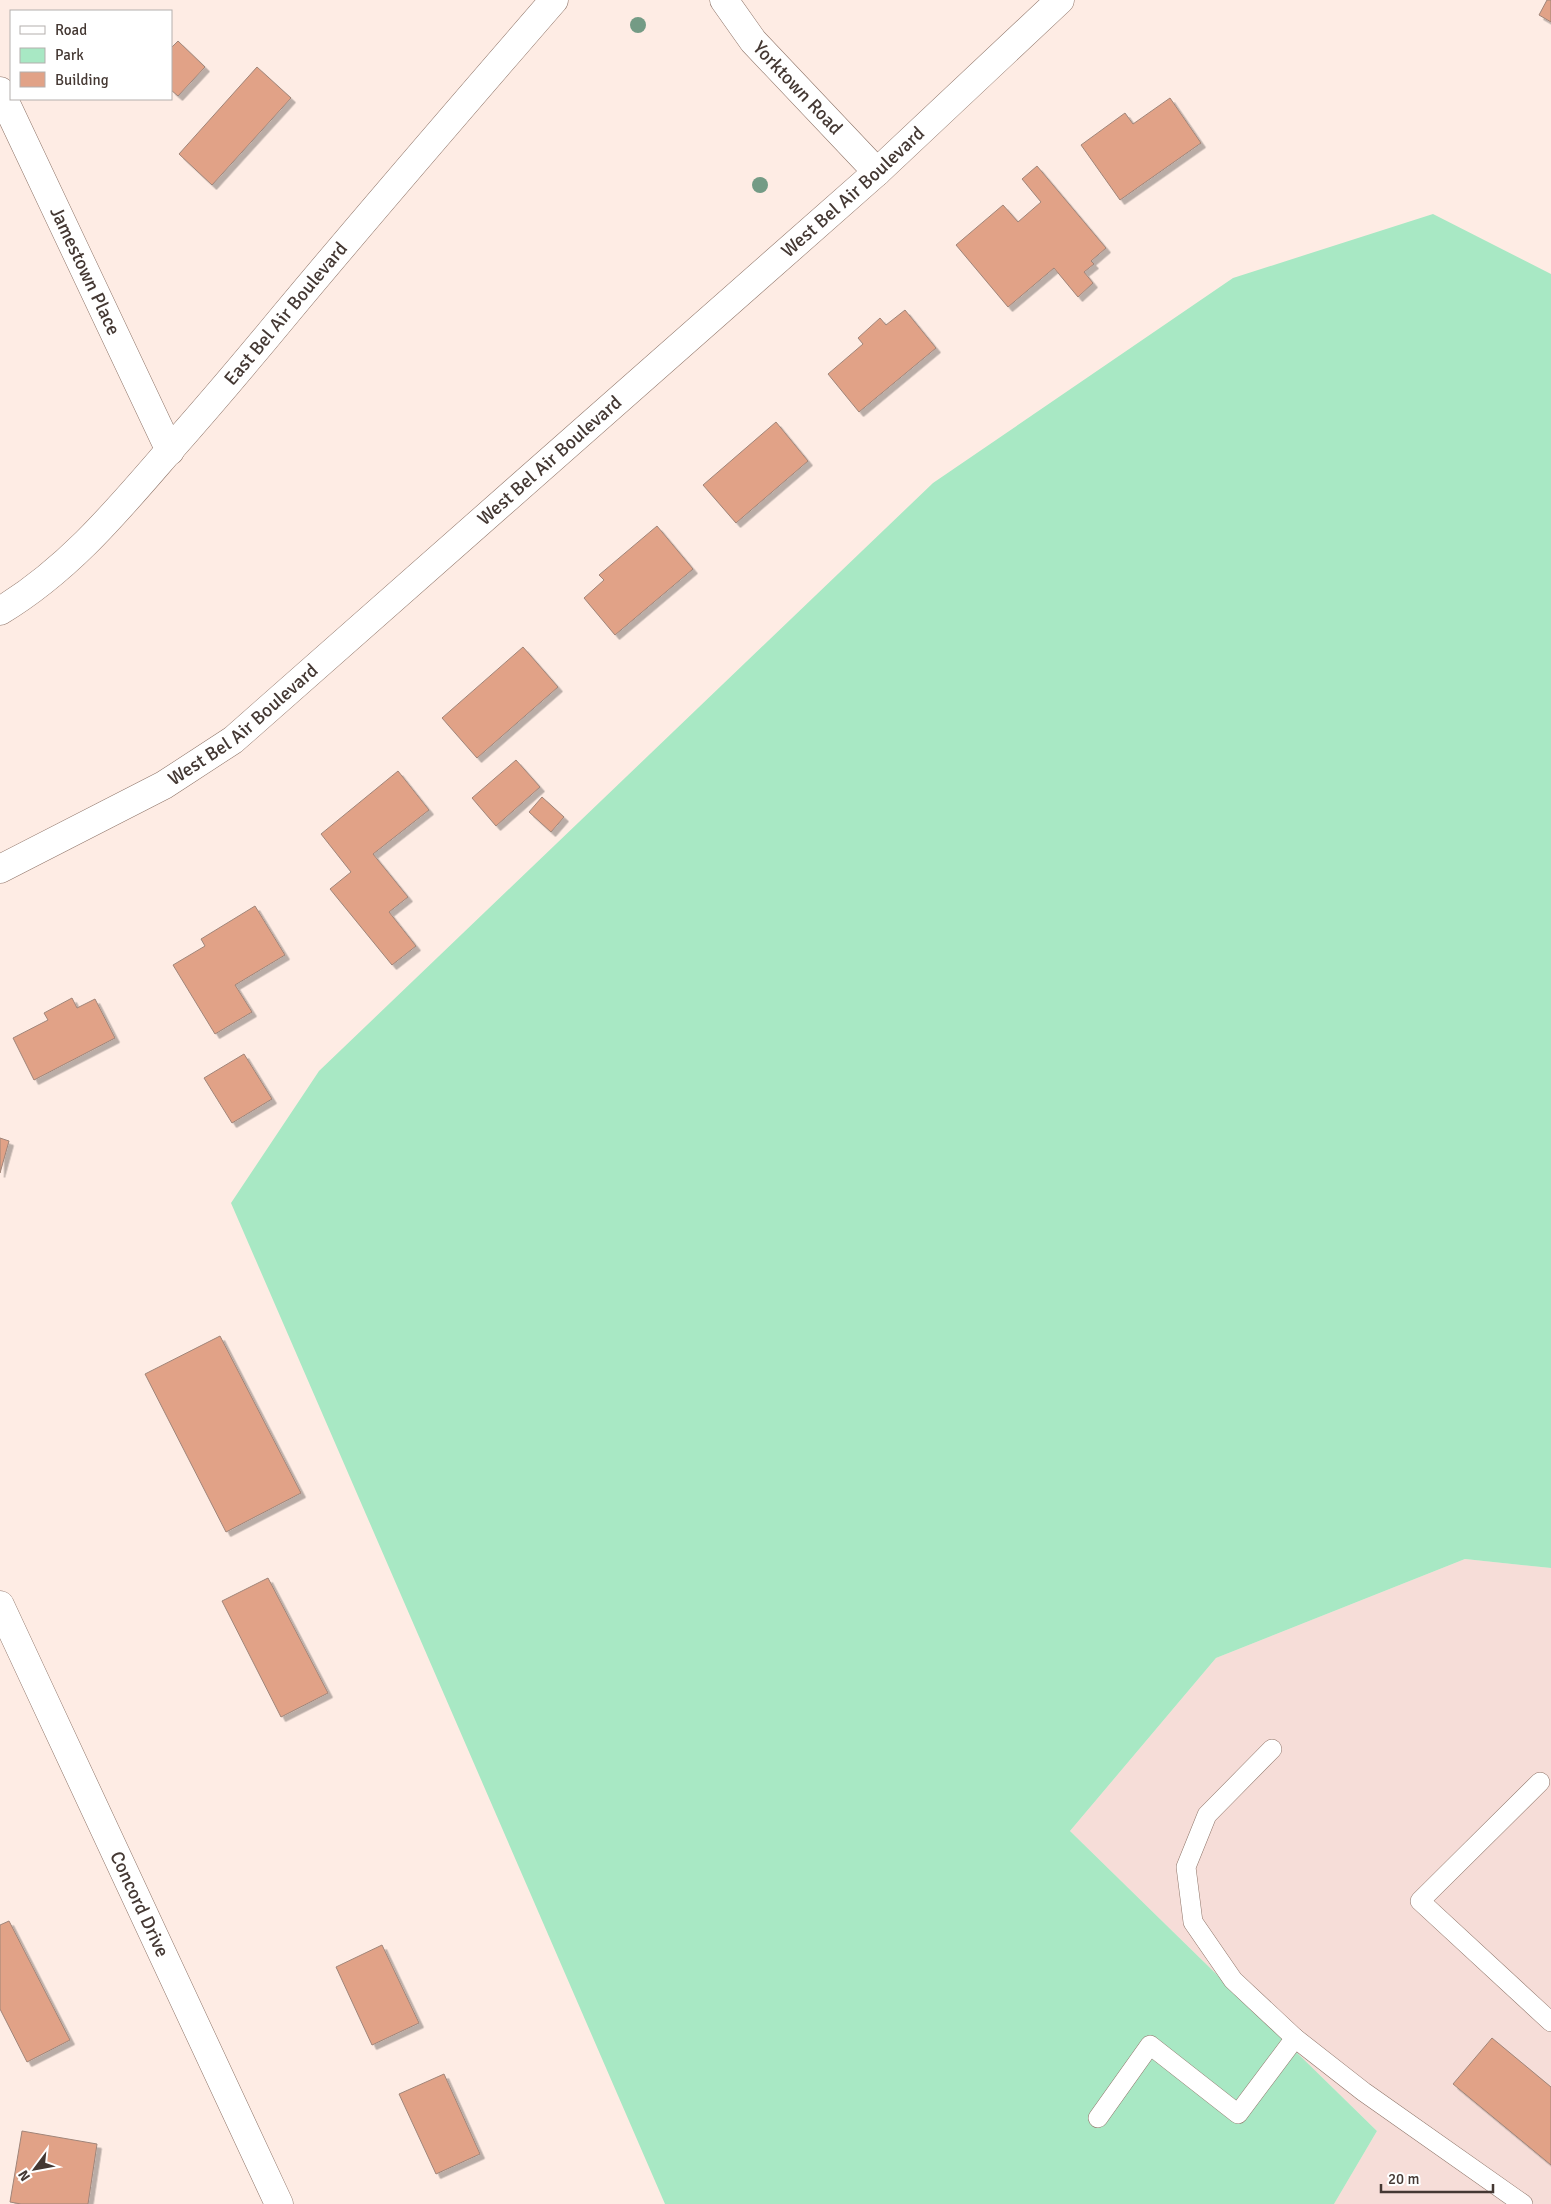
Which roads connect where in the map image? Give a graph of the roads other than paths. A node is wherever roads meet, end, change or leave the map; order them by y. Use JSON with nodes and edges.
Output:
{"nodes":[{"id":1,"x":554,"y":0,"type":"edge"},
{"id":2,"x":724,"y":0,"type":"edge"},
{"id":3,"x":1060,"y":0,"type":"edge"},
{"id":4,"x":0,"y":91,"type":"edge"},
{"id":5,"x":877,"y":172,"type":"junction"},
{"id":6,"x":170,"y":451,"type":"junction"},
{"id":7,"x":0,"y":611,"type":"edge"},
{"id":8,"x":0,"y":869,"type":"edge"},
{"id":9,"x":0,"y":1605,"type":"edge"},
{"id":10,"x":6,"y":1633,"type":"edge"},
{"id":11,"x":1272,"y":1749,"type":"dead end"},
{"id":12,"x":1540,"y":1782,"type":"dead end"},
{"id":13,"x":1551,"y":2022,"type":"edge"},
{"id":14,"x":1295,"y":2038,"type":"junction"},
{"id":15,"x":1098,"y":2118,"type":"dead end"},
{"id":16,"x":279,"y":2204,"type":"edge"},
{"id":17,"x":1523,"y":2204,"type":"edge"}],
"edges":[{"from":1,"to":6,"type":"street","name":"East Bel Air Boulevard"},
{"from":2,"to":5,"type":"street","name":"Yorktown Road"},
{"from":3,"to":5,"type":"street","name":"West Bel Air Boulevard"},
{"from":4,"to":6,"type":"street","name":"Jamestown Place"},
{"from":5,"to":8,"type":"street","name":"West Bel Air Boulevard"},
{"from":6,"to":7,"type":"street","name":"East Bel Air Boulevard"},
{"from":9,"to":10,"type":"street","name":"Concord Drive"},
{"from":10,"to":16,"type":"street","name":"Concord Drive"},
{"from":11,"to":14,"type":"lane"},
{"from":12,"to":13,"type":"lane"},
{"from":14,"to":15,"type":"lane"},
{"from":14,"to":17,"type":"lane"}]}
